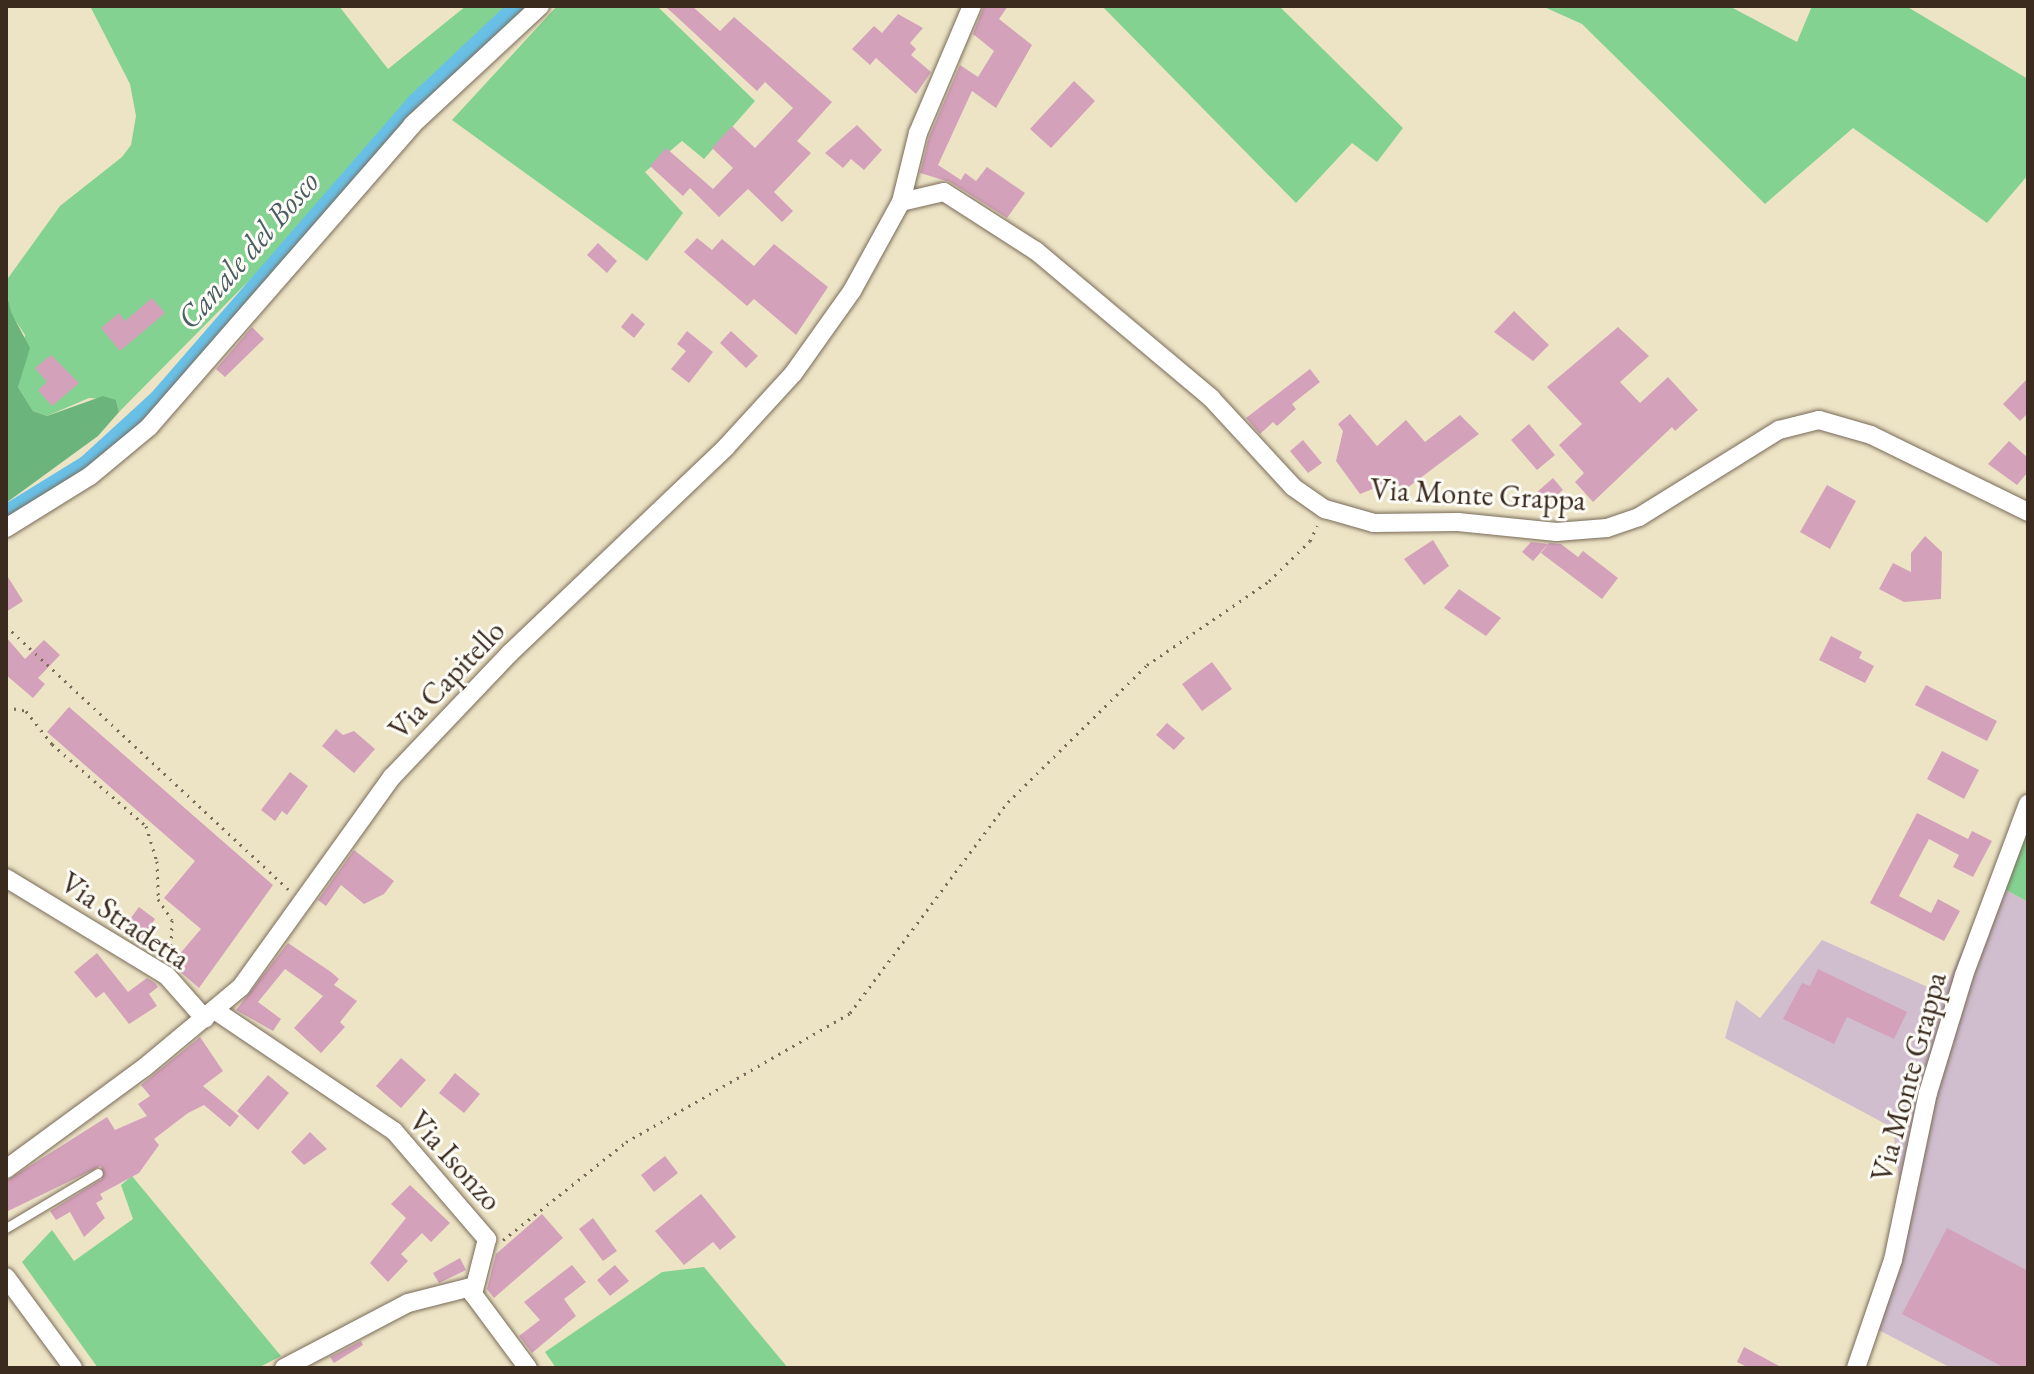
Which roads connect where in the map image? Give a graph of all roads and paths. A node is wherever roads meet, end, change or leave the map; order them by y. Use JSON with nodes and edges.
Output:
{"nodes":[{"id":1,"x":540,"y":6,"type":"edge"},
{"id":2,"x":972,"y":6,"type":"edge"},
{"id":3,"x":901,"y":202,"type":"junction"},
{"id":4,"x":1325,"y":509,"type":"junction"},
{"id":5,"x":2028,"y":512,"type":"edge"},
{"id":6,"x":6,"y":528,"type":"edge"},
{"id":7,"x":6,"y":626,"type":"edge"},
{"id":8,"x":6,"y":707,"type":"edge"},
{"id":9,"x":2028,"y":804,"type":"edge"},
{"id":10,"x":6,"y":878,"type":"edge"},
{"id":11,"x":299,"y":910,"type":"junction"},
{"id":12,"x":167,"y":976,"type":"junction"},
{"id":13,"x":210,"y":1015,"type":"junction"},
{"id":14,"x":6,"y":1169,"type":"edge"},
{"id":15,"x":98,"y":1173,"type":"dead end"},
{"id":16,"x":6,"y":1228,"type":"edge"},
{"id":17,"x":485,"y":1255,"type":"junction"},
{"id":18,"x":6,"y":1277,"type":"edge"},
{"id":19,"x":471,"y":1287,"type":"junction"},
{"id":20,"x":73,"y":1368,"type":"edge"},
{"id":21,"x":284,"y":1368,"type":"edge"},
{"id":22,"x":528,"y":1368,"type":"edge"},
{"id":23,"x":1856,"y":1368,"type":"edge"}],
"edges":[{"from":1,"to":6,"type":"street"},
{"from":2,"to":3,"type":"street","name":"Via Capitello"},
{"from":3,"to":4,"type":"street","name":"Via Monte Grappa"},
{"from":3,"to":11,"type":"street","name":"Via Capitello"},
{"from":4,"to":5,"type":"street","name":"Via Monte Grappa"},
{"from":4,"to":17,"type":"path"},
{"from":7,"to":11,"type":"path"},
{"from":8,"to":12,"type":"path"},
{"from":9,"to":23,"type":"street","name":"Via Monte Grappa"},
{"from":10,"to":12,"type":"street","name":"Via Stradetta"},
{"from":11,"to":13,"type":"street","name":"Via Capitello"},
{"from":12,"to":13,"type":"street","name":"Via Stradetta"},
{"from":13,"to":14,"type":"street","name":"Via Capitello"},
{"from":13,"to":17,"type":"street","name":"Via Isonzo"},
{"from":15,"to":16,"type":"lane"},
{"from":17,"to":19,"type":"street","name":"Via Isonzo"},
{"from":18,"to":20,"type":"street"},
{"from":19,"to":21,"type":"street"},
{"from":19,"to":22,"type":"street"}]}
